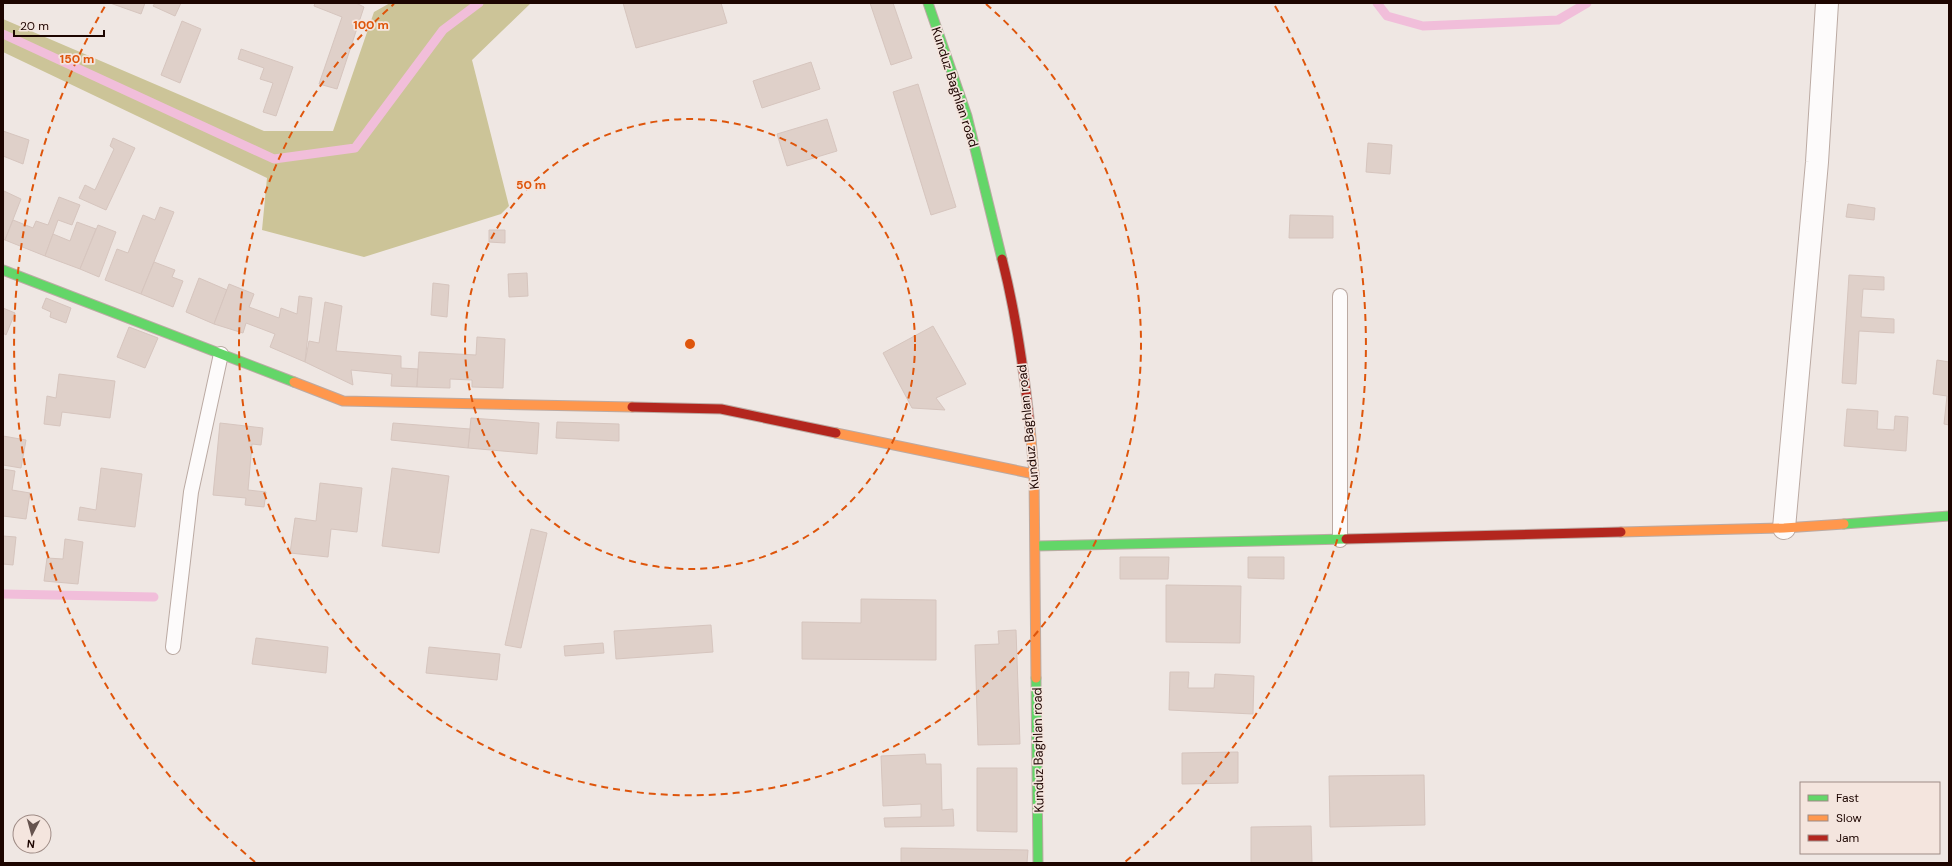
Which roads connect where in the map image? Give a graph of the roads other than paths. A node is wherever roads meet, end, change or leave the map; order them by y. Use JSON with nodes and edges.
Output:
{"nodes":[{"id":1,"x":928,"y":3,"type":"edge"},
{"id":2,"x":1827,"y":3,"type":"edge"},
{"id":3,"x":3,"y":270,"type":"edge"},
{"id":4,"x":1340,"y":296,"type":"dead end"},
{"id":5,"x":221,"y":354,"type":"junction"},
{"id":6,"x":1034,"y":474,"type":"junction"},
{"id":7,"x":1949,"y":516,"type":"edge"},
{"id":8,"x":1784,"y":528,"type":"junction"},
{"id":9,"x":1340,"y":540,"type":"junction"},
{"id":10,"x":1036,"y":546,"type":"junction"},
{"id":11,"x":173,"y":647,"type":"dead end"},
{"id":12,"x":1038,"y":863,"type":"edge"}],
"edges":[{"from":1,"to":6,"type":"main road","name":"Kunduz Baghlan road"},
{"from":2,"to":8,"type":"street"},
{"from":3,"to":5,"type":"main road"},
{"from":4,"to":9,"type":"lane"},
{"from":5,"to":6,"type":"main road"},
{"from":5,"to":11,"type":"lane"},
{"from":6,"to":10,"type":"main road","name":"Kunduz Baghlan road"},
{"from":7,"to":8,"type":"main road"},
{"from":8,"to":9,"type":"main road"},
{"from":9,"to":10,"type":"main road"},
{"from":10,"to":12,"type":"main road","name":"Kunduz Baghlan road"}]}
